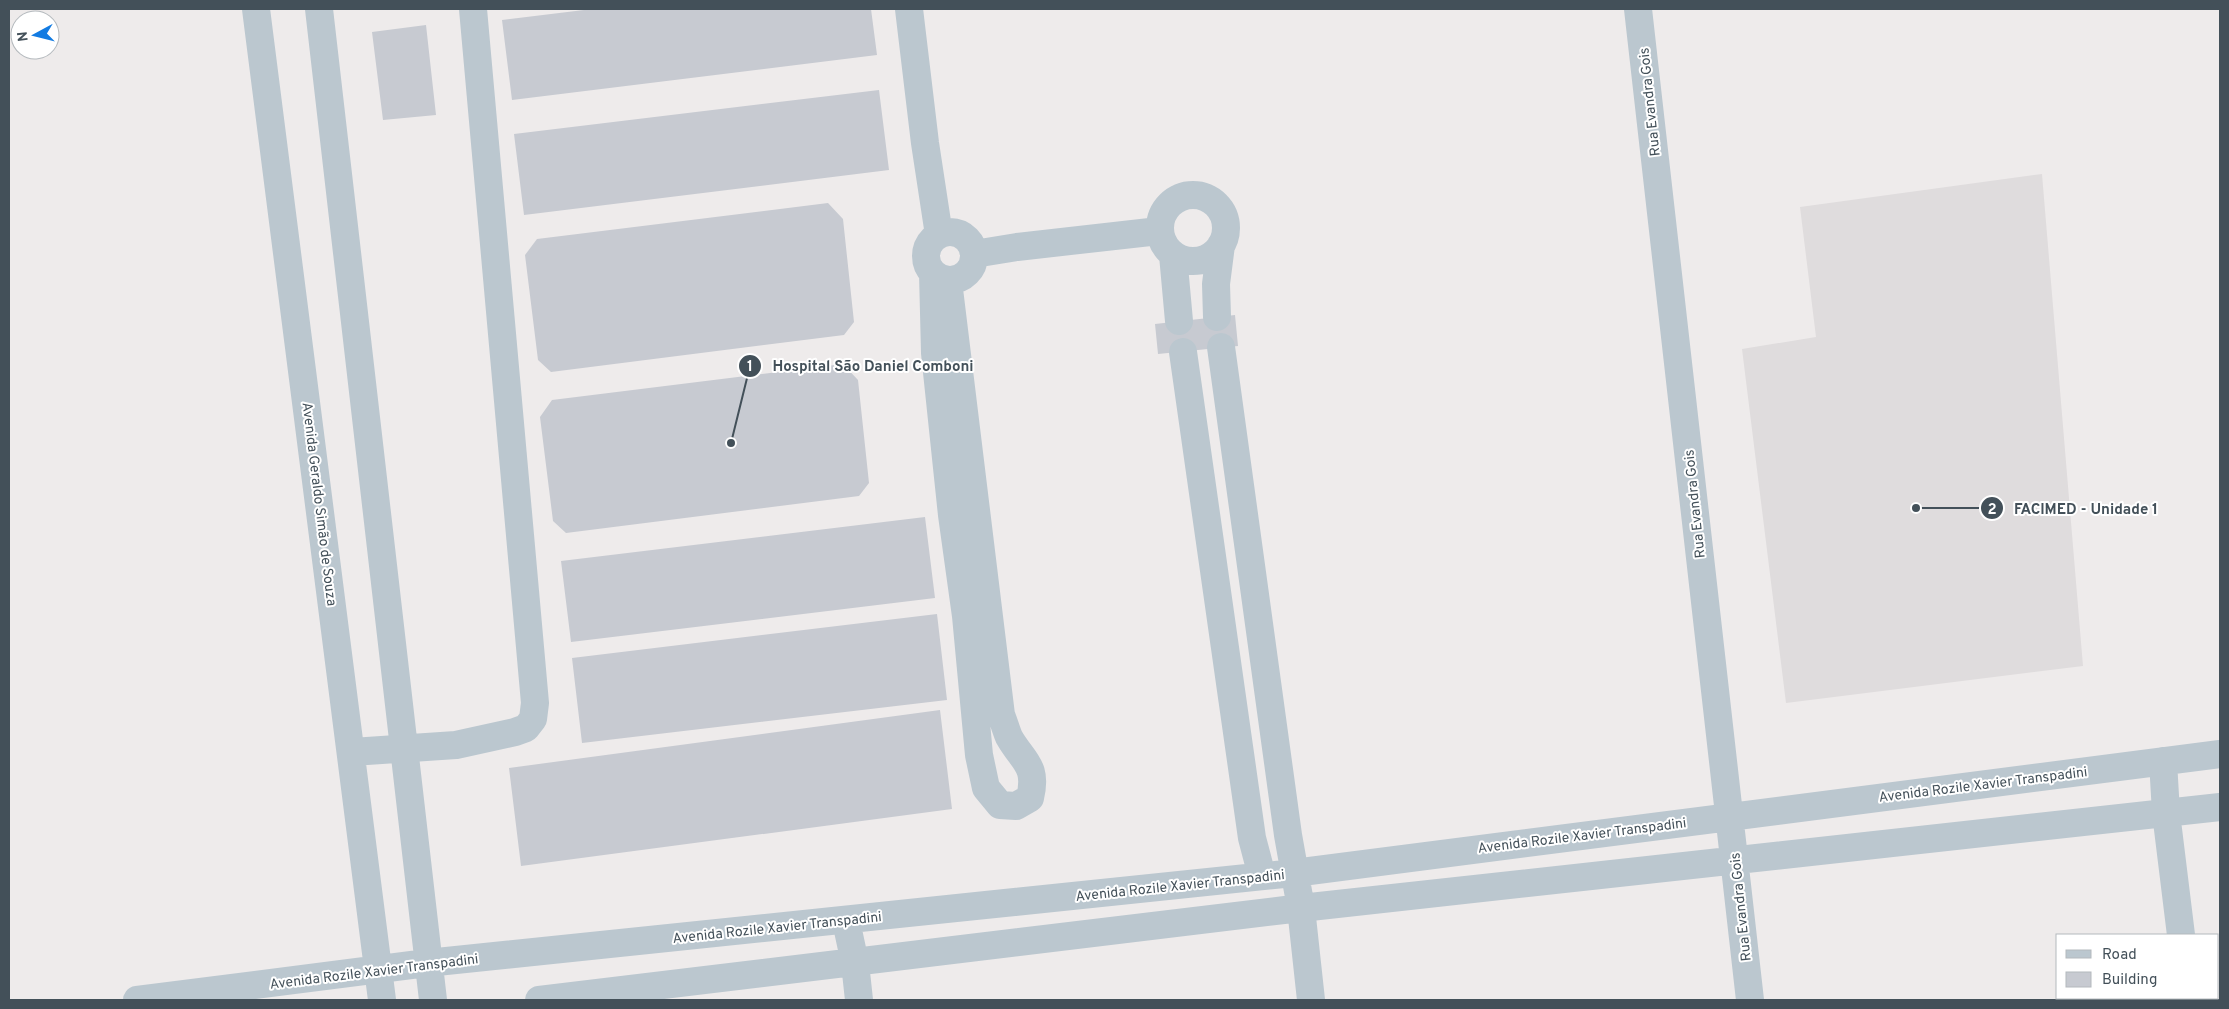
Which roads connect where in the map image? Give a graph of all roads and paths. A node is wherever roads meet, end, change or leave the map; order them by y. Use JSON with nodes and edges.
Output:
{"nodes":[{"id":1,"x":256,"y":9,"type":"edge"},
{"id":2,"x":319,"y":9,"type":"edge"},
{"id":3,"x":473,"y":9,"type":"edge"},
{"id":4,"x":909,"y":9,"type":"edge"},
{"id":5,"x":1638,"y":9,"type":"edge"},
{"id":6,"x":1159,"y":231,"type":"junction"},
{"id":7,"x":939,"y":235,"type":"junction"},
{"id":8,"x":1221,"y":245,"type":"junction"},
{"id":9,"x":974,"y":254,"type":"junction"},
{"id":10,"x":1173,"y":255,"type":"junction"},
{"id":11,"x":940,"y":277,"type":"junction"},
{"id":12,"x":1217,"y":317,"type":"dead end"},
{"id":13,"x":1179,"y":321,"type":"dead end"},
{"id":14,"x":1221,"y":347,"type":"dead end"},
{"id":15,"x":1183,"y":352,"type":"dead end"},
{"id":16,"x":405,"y":750,"type":"junction"},
{"id":17,"x":352,"y":752,"type":"junction"},
{"id":18,"x":2220,"y":754,"type":"edge"},
{"id":19,"x":2163,"y":761,"type":"junction"},
{"id":20,"x":2220,"y":807,"type":"edge"},
{"id":21,"x":2166,"y":813,"type":"junction"},
{"id":22,"x":1730,"y":816,"type":"junction"},
{"id":23,"x":1736,"y":862,"type":"junction"},
{"id":24,"x":1294,"y":873,"type":"junction"},
{"id":25,"x":1262,"y":876,"type":"junction"},
{"id":26,"x":1301,"y":908,"type":"junction"},
{"id":27,"x":846,"y":921,"type":"junction"},
{"id":28,"x":2181,"y":934,"type":"edge"},
{"id":29,"x":427,"y":963,"type":"junction"},
{"id":30,"x":855,"y":963,"type":"junction"},
{"id":31,"x":378,"y":971,"type":"junction"},
{"id":32,"x":137,"y":1000,"type":"edge"},
{"id":33,"x":382,"y":1000,"type":"edge"},
{"id":34,"x":433,"y":1000,"type":"edge"},
{"id":35,"x":539,"y":1000,"type":"edge"},
{"id":36,"x":859,"y":1000,"type":"edge"},
{"id":37,"x":1311,"y":1000,"type":"edge"},
{"id":38,"x":1750,"y":1000,"type":"edge"}],
"edges":[{"from":1,"to":17,"type":"street","name":"Avenida Geraldo Simão de Souza"},
{"from":2,"to":16,"type":"street"},
{"from":3,"to":16,"type":"street"},
{"from":4,"to":7,"type":"street"},
{"from":5,"to":22,"type":"street","name":"Rua Evandra Gois"},
{"from":6,"to":8,"type":"street"},
{"from":6,"to":9,"type":"street"},
{"from":6,"to":10,"type":"street"},
{"from":7,"to":9,"type":"street"},
{"from":7,"to":11,"type":"street"},
{"from":8,"to":10,"type":"street"},
{"from":8,"to":12,"type":"street"},
{"from":9,"to":11,"type":"street"},
{"from":10,"to":13,"type":"street"},
{"from":11,"to":11,"type":"street"},
{"from":14,"to":24,"type":"street"},
{"from":15,"to":25,"type":"street"},
{"from":16,"to":17,"type":"street"},
{"from":16,"to":29,"type":"street"},
{"from":17,"to":31,"type":"street","name":"Avenida Geraldo Simão de Souza"},
{"from":18,"to":19,"type":"street","name":"Avenida Rozile Xavier Transpadini"},
{"from":19,"to":21,"type":"street"},
{"from":19,"to":22,"type":"street","name":"Avenida Rozile Xavier Transpadini"},
{"from":20,"to":21,"type":"street"},
{"from":21,"to":23,"type":"street"},
{"from":21,"to":28,"type":"street"},
{"from":22,"to":23,"type":"street","name":"Rua Evandra Gois"},
{"from":22,"to":24,"type":"street","name":"Avenida Rozile Xavier Transpadini"},
{"from":23,"to":26,"type":"street"},
{"from":23,"to":38,"type":"street","name":"Rua Evandra Gois"},
{"from":24,"to":25,"type":"street","name":"Avenida Rozile Xavier Transpadini"},
{"from":24,"to":26,"type":"street"},
{"from":25,"to":27,"type":"street","name":"Avenida Rozile Xavier Transpadini"},
{"from":26,"to":30,"type":"street"},
{"from":26,"to":37,"type":"street"},
{"from":27,"to":29,"type":"street","name":"Avenida Rozile Xavier Transpadini"},
{"from":27,"to":30,"type":"street"},
{"from":29,"to":31,"type":"street","name":"Avenida Rozile Xavier Transpadini"},
{"from":29,"to":34,"type":"street"},
{"from":30,"to":35,"type":"street"},
{"from":30,"to":36,"type":"street"},
{"from":31,"to":32,"type":"street","name":"Avenida Rozile Xavier Transpadini"},
{"from":31,"to":33,"type":"street","name":"Avenida Geraldo Simão de Souza"}]}
